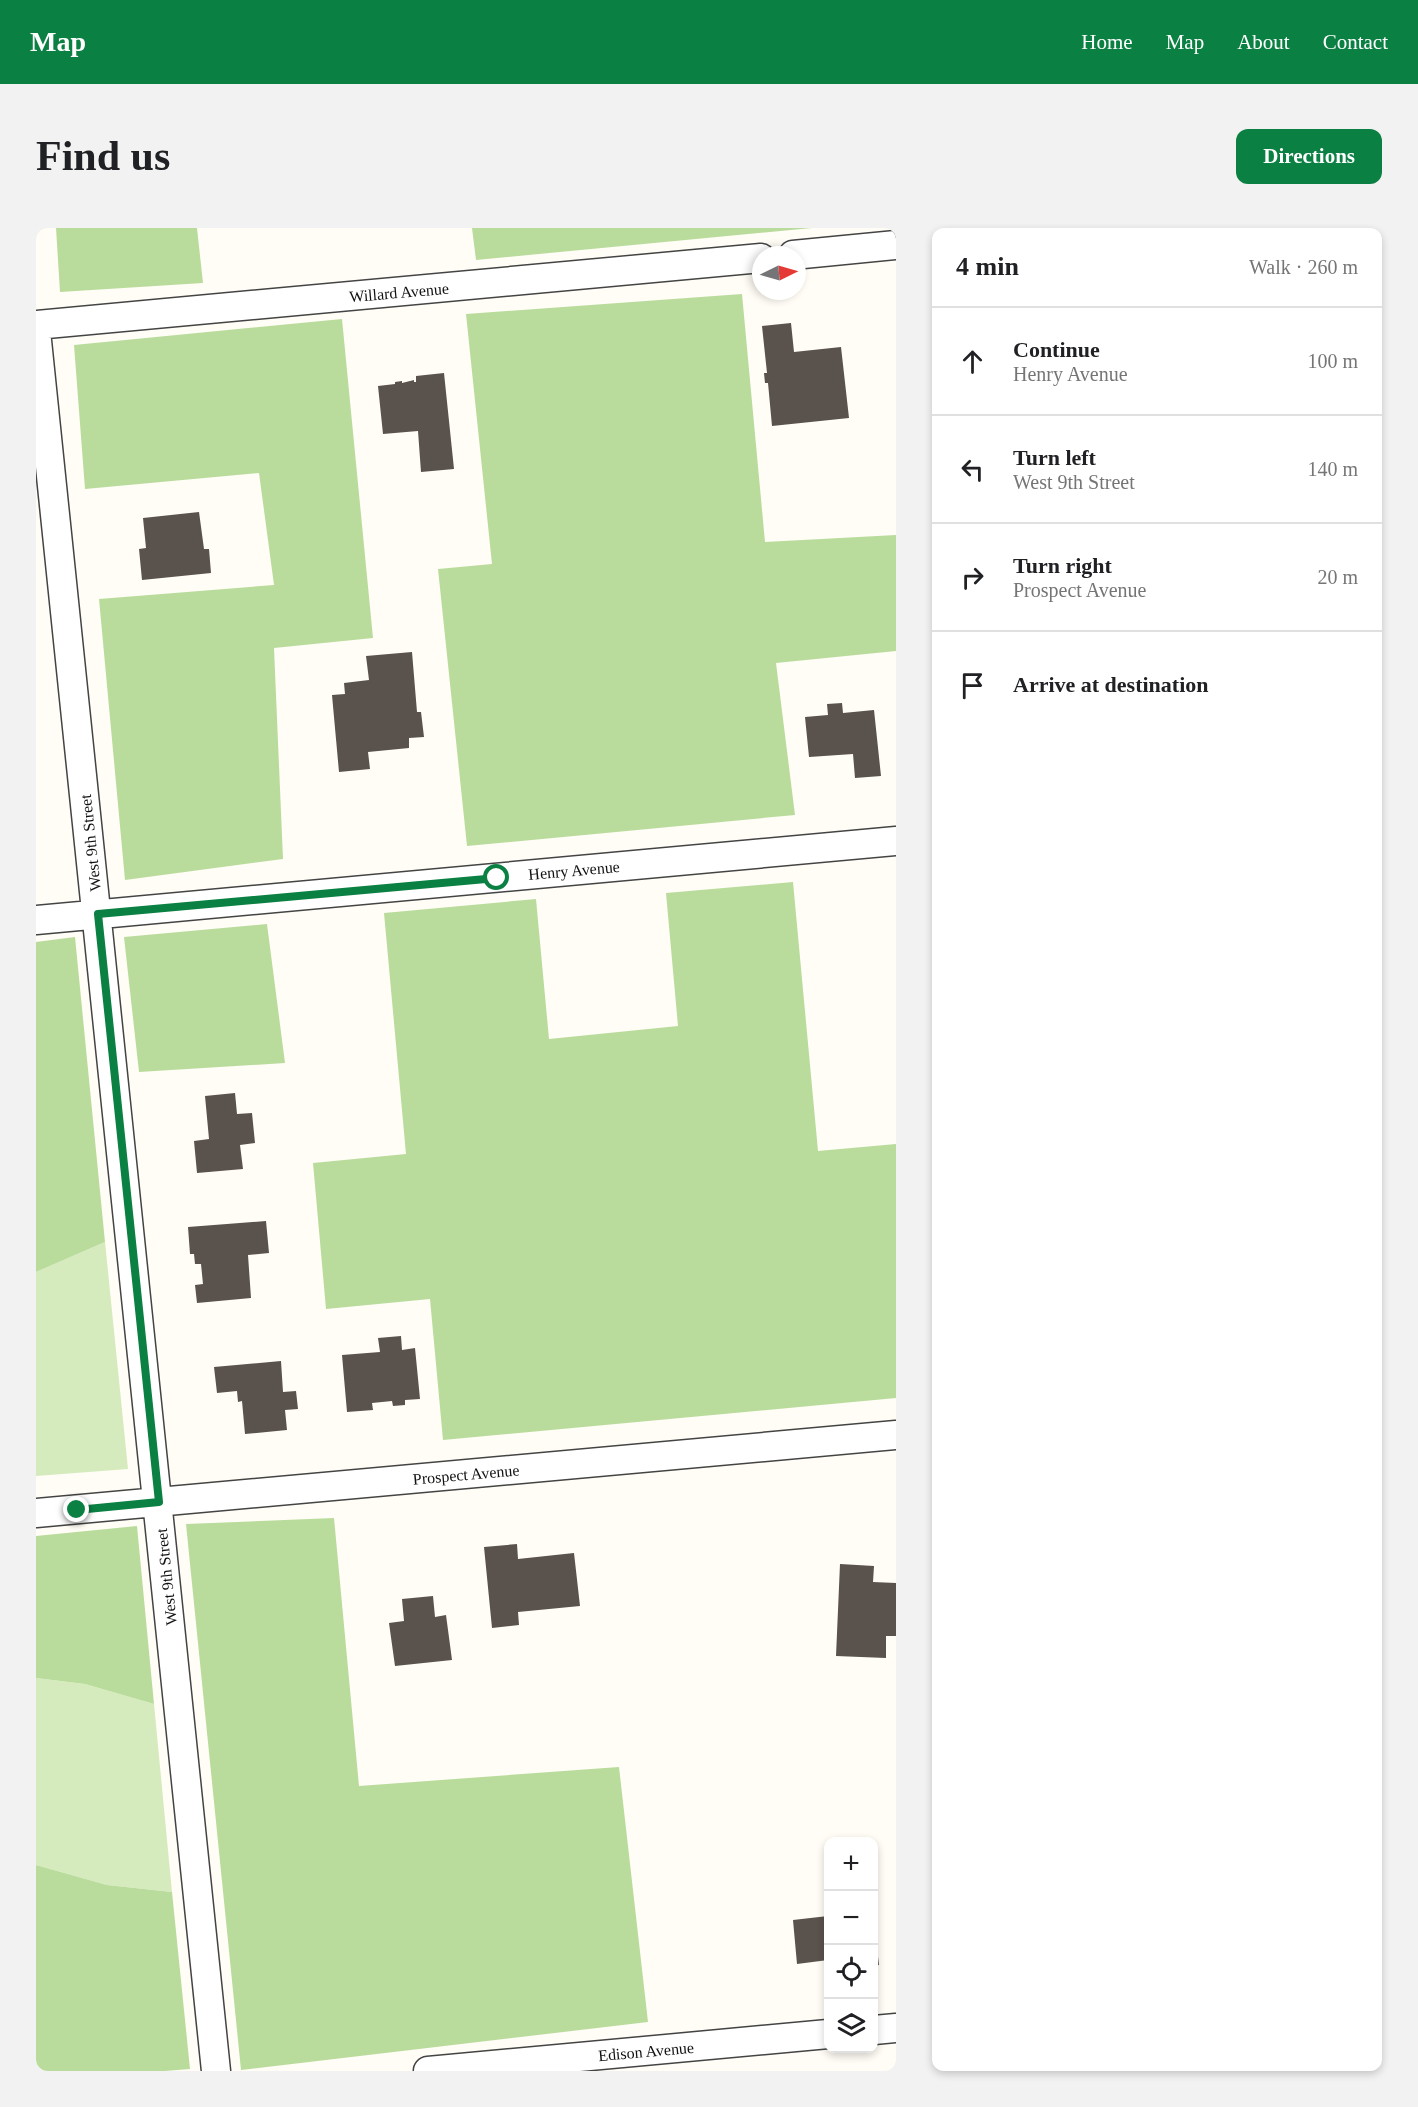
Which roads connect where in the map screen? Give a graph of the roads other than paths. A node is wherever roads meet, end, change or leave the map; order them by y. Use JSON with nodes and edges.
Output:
{"nodes":[{"id":1,"x":896,"y":246,"type":"edge"},
{"id":2,"x":806,"y":254,"type":"edge"},
{"id":3,"x":752,"y":259,"type":"edge"},
{"id":4,"x":36,"y":325,"type":"edge"},
{"id":5,"x":36,"y":331,"type":"edge"},
{"id":6,"x":896,"y":841,"type":"edge"},
{"id":7,"x":98,"y":914,"type":"junction"},
{"id":8,"x":36,"y":920,"type":"edge"},
{"id":9,"x":896,"y":1435,"type":"edge"},
{"id":10,"x":159,"y":1502,"type":"junction"},
{"id":11,"x":36,"y":1514,"type":"edge"},
{"id":12,"x":896,"y":2028,"type":"edge"},
{"id":13,"x":878,"y":2030,"type":"edge"},
{"id":14,"x":824,"y":2034,"type":"edge"},
{"id":15,"x":216,"y":2071,"type":"edge"},
{"id":16,"x":428,"y":2071,"type":"edge"}],
"edges":[{"from":1,"to":2,"type":"street"},
{"from":3,"to":4,"type":"street","name":"Willard Avenue"},
{"from":5,"to":7,"type":"street","name":"West 9th Street"},
{"from":6,"to":7,"type":"street","name":"Henry Avenue"},
{"from":7,"to":8,"type":"street","name":"Henry Avenue"},
{"from":7,"to":10,"type":"street","name":"West 9th Street"},
{"from":9,"to":10,"type":"street","name":"Prospect Avenue"},
{"from":10,"to":11,"type":"street","name":"Prospect Avenue"},
{"from":10,"to":15,"type":"street","name":"West 9th Street"},
{"from":12,"to":13,"type":"street"},
{"from":14,"to":16,"type":"street","name":"Edison Avenue"}]}
